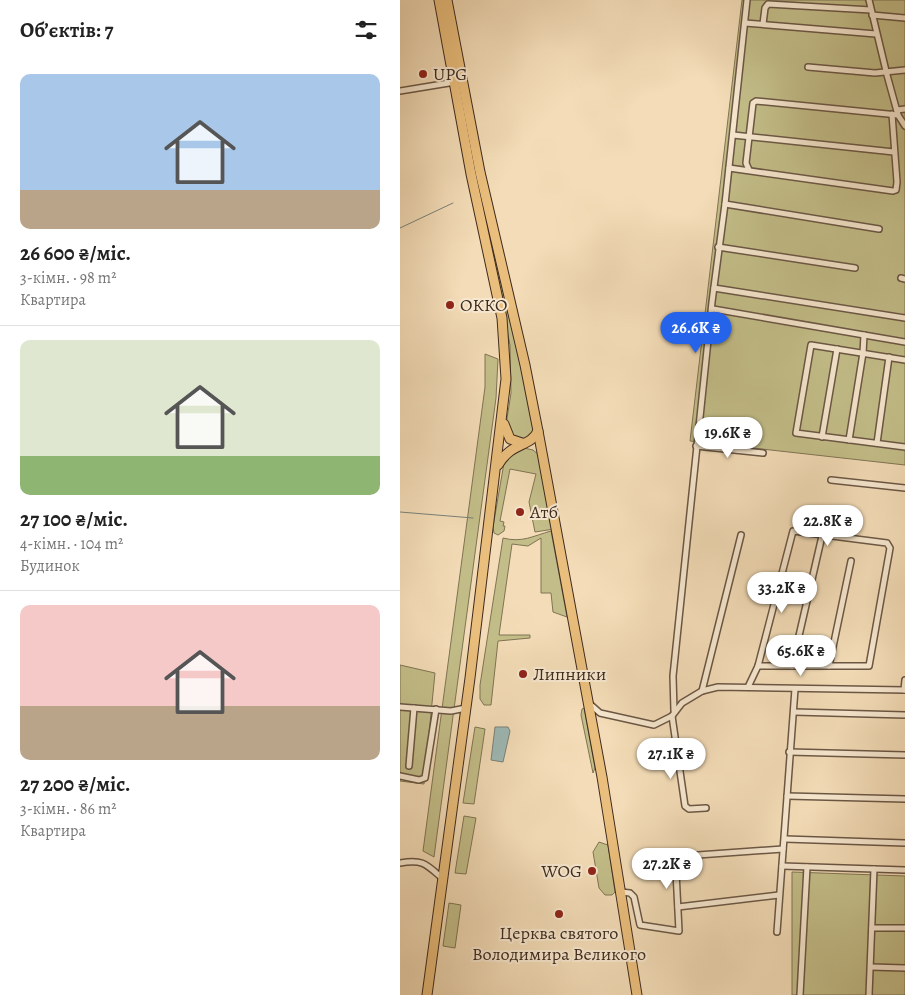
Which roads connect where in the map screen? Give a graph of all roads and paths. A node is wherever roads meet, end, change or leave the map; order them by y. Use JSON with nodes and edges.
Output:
{"nodes":[{"id":1,"x":439,"y":0,"type":"edge"},
{"id":2,"x":447,"y":0,"type":"edge"},
{"id":3,"x":748,"y":0,"type":"edge"},
{"id":4,"x":869,"y":0,"type":"edge"},
{"id":5,"x":872,"y":12,"type":"junction"},
{"id":6,"x":905,"y":18,"type":"edge"},
{"id":7,"x":745,"y":23,"type":"junction"},
{"id":8,"x":763,"y":24,"type":"junction"},
{"id":9,"x":876,"y":34,"type":"junction"},
{"id":10,"x":808,"y":67,"type":"dead end"},
{"id":11,"x":905,"y":70,"type":"edge"},
{"id":12,"x":886,"y":72,"type":"junction"},
{"id":13,"x":455,"y":82,"type":"junction"},
{"id":14,"x":400,"y":91,"type":"edge"},
{"id":15,"x":464,"y":106,"type":"junction"},
{"id":16,"x":905,"y":109,"type":"edge"},
{"id":17,"x":897,"y":112,"type":"junction"},
{"id":18,"x":892,"y":114,"type":"junction"},
{"id":19,"x":905,"y":126,"type":"edge"},
{"id":20,"x":733,"y":134,"type":"junction"},
{"id":21,"x":750,"y":136,"type":"junction"},
{"id":22,"x":894,"y":152,"type":"junction"},
{"id":23,"x":729,"y":168,"type":"junction"},
{"id":24,"x":748,"y":170,"type":"junction"},
{"id":25,"x":725,"y":204,"type":"junction"},
{"id":26,"x":879,"y":229,"type":"dead end"},
{"id":27,"x":718,"y":247,"type":"junction"},
{"id":28,"x":855,"y":268,"type":"dead end"},
{"id":29,"x":714,"y":288,"type":"junction"},
{"id":30,"x":713,"y":309,"type":"junction"},
{"id":31,"x":905,"y":318,"type":"edge"},
{"id":32,"x":864,"y":335,"type":"junction"},
{"id":33,"x":905,"y":342,"type":"edge"},
{"id":34,"x":837,"y":349,"type":"junction"},
{"id":35,"x":863,"y":354,"type":"junction"},
{"id":36,"x":889,"y":357,"type":"junction"},
{"id":37,"x":905,"y":360,"type":"edge"},
{"id":38,"x":503,"y":414,"type":"junction"},
{"id":39,"x":538,"y":431,"type":"junction"},
{"id":40,"x":822,"y":437,"type":"junction"},
{"id":41,"x":849,"y":440,"type":"junction"},
{"id":42,"x":877,"y":443,"type":"junction"},
{"id":43,"x":524,"y":444,"type":"junction"},
{"id":44,"x":696,"y":446,"type":"junction"},
{"id":45,"x":905,"y":447,"type":"edge"},
{"id":46,"x":763,"y":452,"type":"dead end"},
{"id":47,"x":496,"y":468,"type":"junction"},
{"id":48,"x":831,"y":480,"type":"dead end"},
{"id":49,"x":905,"y":488,"type":"edge"},
{"id":50,"x":740,"y":535,"type":"dead end"},
{"id":51,"x":822,"y":536,"type":"junction"},
{"id":52,"x":851,"y":561,"type":"dead end"},
{"id":53,"x":758,"y":666,"type":"junction"},
{"id":54,"x":792,"y":666,"type":"junction"},
{"id":55,"x":829,"y":666,"type":"junction"},
{"id":56,"x":905,"y":680,"type":"edge"},
{"id":57,"x":748,"y":687,"type":"junction"},
{"id":58,"x":795,"y":689,"type":"junction"},
{"id":59,"x":904,"y":690,"type":"edge"},
{"id":60,"x":702,"y":691,"type":"junction"},
{"id":61,"x":589,"y":702,"type":"junction"},
{"id":62,"x":400,"y":707,"type":"edge"},
{"id":63,"x":414,"y":708,"type":"junction"},
{"id":64,"x":466,"y":708,"type":"junction"},
{"id":65,"x":436,"y":709,"type":"junction"},
{"id":66,"x":794,"y":712,"type":"junction"},
{"id":67,"x":600,"y":713,"type":"junction"},
{"id":68,"x":673,"y":713,"type":"junction"},
{"id":69,"x":905,"y":715,"type":"edge"},
{"id":70,"x":592,"y":723,"type":"junction"},
{"id":71,"x":789,"y":752,"type":"junction"},
{"id":72,"x":905,"y":755,"type":"edge"},
{"id":73,"x":409,"y":766,"type":"dead end"},
{"id":74,"x":400,"y":776,"type":"edge"},
{"id":75,"x":787,"y":796,"type":"junction"},
{"id":76,"x":905,"y":799,"type":"edge"},
{"id":77,"x":706,"y":808,"type":"dead end"},
{"id":78,"x":785,"y":839,"type":"junction"},
{"id":79,"x":905,"y":843,"type":"edge"},
{"id":80,"x":783,"y":849,"type":"junction"},
{"id":81,"x":698,"y":854,"type":"dead end"},
{"id":82,"x":400,"y":863,"type":"edge"},
{"id":83,"x":782,"y":866,"type":"junction"},
{"id":84,"x":807,"y":867,"type":"junction"},
{"id":85,"x":874,"y":869,"type":"junction"},
{"id":86,"x":905,"y":870,"type":"edge"},
{"id":87,"x":676,"y":872,"type":"dead end"},
{"id":88,"x":442,"y":878,"type":"junction"},
{"id":89,"x":621,"y":892,"type":"junction"},
{"id":90,"x":779,"y":895,"type":"junction"},
{"id":91,"x":678,"y":907,"type":"junction"},
{"id":92,"x":872,"y":928,"type":"junction"},
{"id":93,"x":905,"y":928,"type":"edge"},
{"id":94,"x":777,"y":932,"type":"dead end"},
{"id":95,"x":871,"y":967,"type":"junction"},
{"id":96,"x":905,"y":968,"type":"edge"},
{"id":97,"x":427,"y":995,"type":"edge"},
{"id":98,"x":637,"y":995,"type":"edge"},
{"id":99,"x":800,"y":995,"type":"edge"},
{"id":100,"x":869,"y":995,"type":"edge"}],
"edges":[{"from":1,"to":13,"type":"highway"},
{"from":2,"to":15,"type":"highway"},
{"from":3,"to":7,"type":"street"},
{"from":4,"to":5,"type":"street"},
{"from":5,"to":6,"type":"street"},
{"from":5,"to":8,"type":"street"},
{"from":5,"to":9,"type":"street"},
{"from":7,"to":8,"type":"street"},
{"from":7,"to":20,"type":"street"},
{"from":8,"to":9,"type":"street"},
{"from":9,"to":12,"type":"street"},
{"from":10,"to":12,"type":"street"},
{"from":11,"to":12,"type":"street"},
{"from":12,"to":17,"type":"street"},
{"from":13,"to":14,"type":"street"},
{"from":13,"to":15,"type":"highway"},
{"from":15,"to":38,"type":"highway"},
{"from":15,"to":39,"type":"highway"},
{"from":16,"to":17,"type":"street"},
{"from":17,"to":18,"type":"street"},
{"from":17,"to":19,"type":"street"},
{"from":18,"to":21,"type":"street"},
{"from":18,"to":22,"type":"street"},
{"from":20,"to":21,"type":"street"},
{"from":20,"to":23,"type":"street"},
{"from":21,"to":22,"type":"street"},
{"from":21,"to":24,"type":"street"},
{"from":22,"to":24,"type":"street"},
{"from":23,"to":24,"type":"street"},
{"from":23,"to":25,"type":"street"},
{"from":25,"to":26,"type":"street"},
{"from":25,"to":27,"type":"street"},
{"from":27,"to":28,"type":"street"},
{"from":27,"to":29,"type":"street"},
{"from":29,"to":30,"type":"street"},
{"from":29,"to":31,"type":"street"},
{"from":30,"to":32,"type":"street"},
{"from":30,"to":44,"type":"street"},
{"from":32,"to":33,"type":"street"},
{"from":32,"to":35,"type":"street"},
{"from":34,"to":35,"type":"street"},
{"from":34,"to":40,"type":"street"},
{"from":34,"to":40,"type":"street"},
{"from":35,"to":36,"type":"street"},
{"from":35,"to":41,"type":"street"},
{"from":36,"to":37,"type":"street"},
{"from":36,"to":42,"type":"street"},
{"from":38,"to":43,"type":"highway"},
{"from":38,"to":47,"type":"highway"},
{"from":39,"to":43,"type":"highway"},
{"from":39,"to":61,"type":"highway"},
{"from":40,"to":41,"type":"street"},
{"from":41,"to":42,"type":"street"},
{"from":42,"to":45,"type":"street"},
{"from":43,"to":47,"type":"highway"},
{"from":44,"to":46,"type":"street"},
{"from":44,"to":68,"type":"street"},
{"from":47,"to":64,"type":"highway"},
{"from":48,"to":49,"type":"street"},
{"from":50,"to":60,"type":"street"},
{"from":51,"to":53,"type":"street"},
{"from":51,"to":54,"type":"street"},
{"from":51,"to":55,"type":"street"},
{"from":52,"to":55,"type":"street"},
{"from":53,"to":54,"type":"street"},
{"from":53,"to":57,"type":"street"},
{"from":54,"to":55,"type":"street"},
{"from":56,"to":59,"type":"street"},
{"from":57,"to":58,"type":"street"},
{"from":57,"to":60,"type":"street"},
{"from":58,"to":59,"type":"street"},
{"from":58,"to":66,"type":"street"},
{"from":60,"to":68,"type":"street"},
{"from":61,"to":67,"type":"street"},
{"from":61,"to":70,"type":"highway"},
{"from":62,"to":63,"type":"street"},
{"from":63,"to":65,"type":"street"},
{"from":63,"to":73,"type":"street"},
{"from":64,"to":65,"type":"street"},
{"from":64,"to":88,"type":"highway"},
{"from":65,"to":74,"type":"street"},
{"from":66,"to":69,"type":"street"},
{"from":66,"to":71,"type":"street"},
{"from":67,"to":68,"type":"street"},
{"from":67,"to":70,"type":"street"},
{"from":68,"to":77,"type":"street"},
{"from":70,"to":89,"type":"highway"},
{"from":71,"to":72,"type":"street"},
{"from":71,"to":75,"type":"street"},
{"from":75,"to":76,"type":"street"},
{"from":75,"to":78,"type":"street"},
{"from":78,"to":79,"type":"street"},
{"from":78,"to":80,"type":"street"},
{"from":80,"to":81,"type":"street"},
{"from":80,"to":83,"type":"street"},
{"from":82,"to":88,"type":"street"},
{"from":83,"to":84,"type":"street"},
{"from":83,"to":90,"type":"street"},
{"from":84,"to":85,"type":"street"},
{"from":84,"to":99,"type":"street"},
{"from":85,"to":86,"type":"street"},
{"from":85,"to":92,"type":"street"},
{"from":87,"to":91,"type":"street"},
{"from":88,"to":97,"type":"highway"},
{"from":89,"to":91,"type":"street"},
{"from":89,"to":98,"type":"highway"},
{"from":90,"to":91,"type":"street"},
{"from":90,"to":94,"type":"street"},
{"from":92,"to":93,"type":"street"},
{"from":92,"to":95,"type":"street"},
{"from":95,"to":96,"type":"street"},
{"from":95,"to":100,"type":"street"}]}
